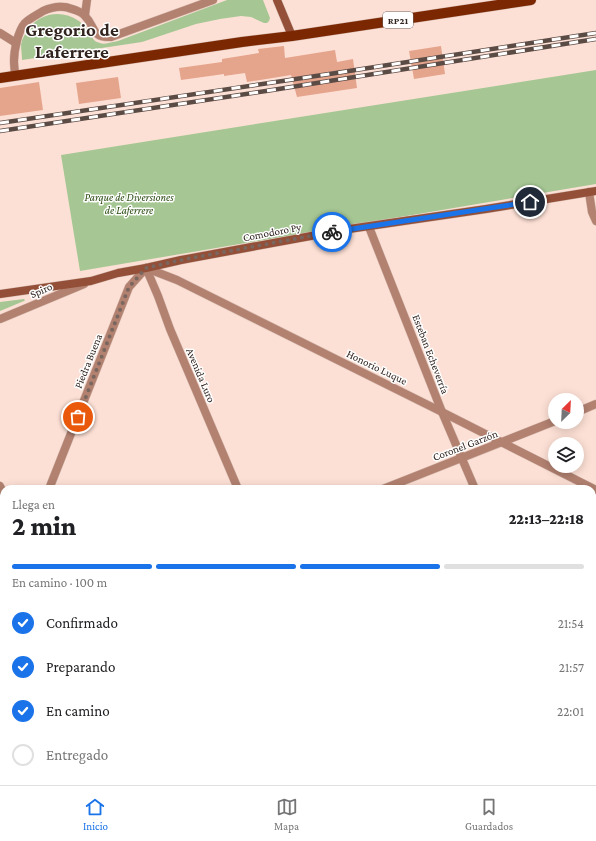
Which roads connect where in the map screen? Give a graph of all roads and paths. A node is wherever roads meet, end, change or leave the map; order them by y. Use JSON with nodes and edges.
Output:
{"nodes":[{"id":1,"x":44,"y":0,"type":"edge"},
{"id":2,"x":87,"y":0,"type":"edge"},
{"id":3,"x":213,"y":0,"type":"edge"},
{"id":4,"x":277,"y":0,"type":"edge"},
{"id":5,"x":531,"y":0,"type":"edge"},
{"id":6,"x":504,"y":2,"type":"edge"},
{"id":7,"x":48,"y":9,"type":"junction"},
{"id":8,"x":85,"y":15,"type":"junction"},
{"id":9,"x":0,"y":33,"type":"edge"},
{"id":10,"x":292,"y":36,"type":"junction"},
{"id":11,"x":16,"y":44,"type":"junction"},
{"id":12,"x":15,"y":76,"type":"junction"},
{"id":13,"x":0,"y":78,"type":"edge"},
{"id":14,"x":592,"y":192,"type":"edge"},
{"id":15,"x":596,"y":221,"type":"edge"},
{"id":16,"x":369,"y":226,"type":"junction"},
{"id":17,"x":146,"y":268,"type":"junction"},
{"id":18,"x":91,"y":281,"type":"junction"},
{"id":19,"x":0,"y":294,"type":"edge"},
{"id":20,"x":0,"y":319,"type":"edge"},
{"id":21,"x":596,"y":404,"type":"edge"},
{"id":22,"x":584,"y":409,"type":"edge"},
{"id":23,"x":442,"y":412,"type":"junction"},
{"id":24,"x":548,"y":424,"type":"edge"},
{"id":25,"x":502,"y":442,"type":"junction"},
{"id":26,"x":462,"y":457,"type":"junction"},
{"id":27,"x":51,"y":485,"type":"edge"},
{"id":28,"x":236,"y":485,"type":"edge"},
{"id":29,"x":393,"y":485,"type":"edge"},
{"id":30,"x":473,"y":485,"type":"edge"},
{"id":31,"x":586,"y":485,"type":"edge"}],
"edges":[{"from":1,"to":7,"type":"street"},
{"from":2,"to":8,"type":"street"},
{"from":3,"to":8,"type":"street"},
{"from":4,"to":10,"type":"main road"},
{"from":5,"to":6,"type":"main road","number":"RP21"},
{"from":6,"to":10,"type":"main road","number":"RP21"},
{"from":7,"to":8,"type":"street"},
{"from":7,"to":11,"type":"street"},
{"from":9,"to":11,"type":"street"},
{"from":10,"to":12,"type":"main road","number":"RP21"},
{"from":11,"to":12,"type":"street"},
{"from":12,"to":13,"type":"main road","number":"RP21"},
{"from":14,"to":15,"type":"street"},
{"from":14,"to":16,"type":"main road","name":"Comodoro Py"},
{"from":16,"to":17,"type":"main road","name":"Comodoro Py"},
{"from":16,"to":23,"type":"street","name":"Esteban Echeverría"},
{"from":17,"to":18,"type":"main road","name":"Comodoro Py"},
{"from":17,"to":23,"type":"street","name":"Honorio Luque"},
{"from":17,"to":27,"type":"street","name":"Piedra Buena"},
{"from":17,"to":28,"type":"street","name":"Avenida Luro"},
{"from":18,"to":19,"type":"main road","name":"Comodoro Py"},
{"from":18,"to":20,"type":"street","name":"Spiro"},
{"from":21,"to":22,"type":"street"},
{"from":23,"to":25,"type":"street","name":"Honorio Luque"},
{"from":23,"to":26,"type":"street","name":"Esteban Echeverría"},
{"from":24,"to":25,"type":"street","name":"Coronel Garzón"},
{"from":25,"to":26,"type":"street","name":"Coronel Garzón"},
{"from":25,"to":31,"type":"street","name":"Honorio Luque"},
{"from":26,"to":29,"type":"street","name":"Coronel Garzón"},
{"from":26,"to":30,"type":"street","name":"Esteban Echeverría"}]}
